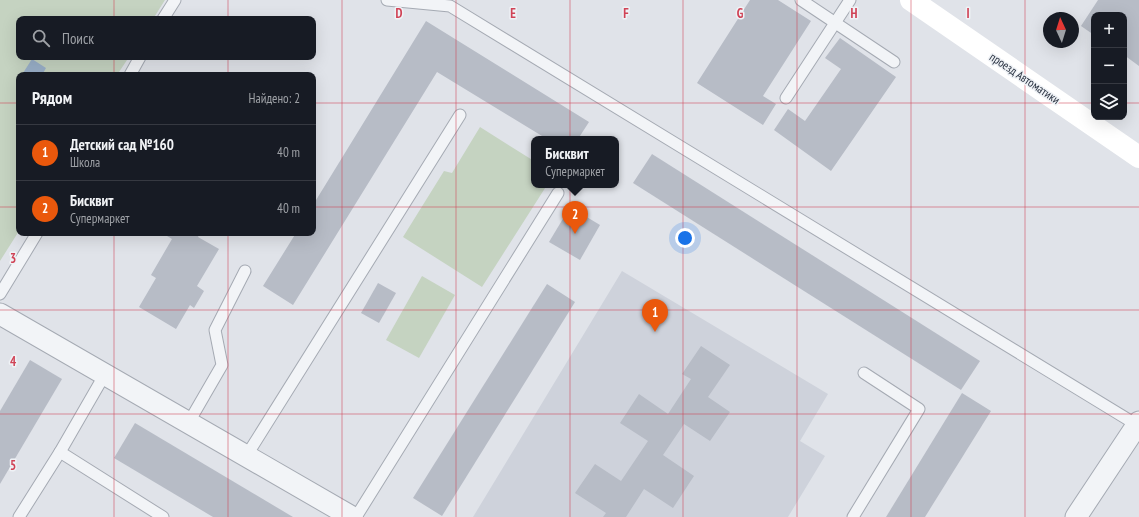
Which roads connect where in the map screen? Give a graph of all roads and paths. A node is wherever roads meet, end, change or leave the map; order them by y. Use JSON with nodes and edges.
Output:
{"nodes":[{"id":1,"x":175,"y":0,"type":"edge"},
{"id":2,"x":387,"y":0,"type":"edge"},
{"id":3,"x":800,"y":0,"type":"edge"},
{"id":4,"x":850,"y":0,"type":"edge"},
{"id":5,"x":911,"y":0,"type":"edge"},
{"id":6,"x":165,"y":16,"type":"edge"},
{"id":7,"x":835,"y":23,"type":"junction"},
{"id":8,"x":138,"y":60,"type":"edge"},
{"id":9,"x":894,"y":62,"type":"dead end"},
{"id":10,"x":132,"y":72,"type":"edge"},
{"id":11,"x":786,"y":98,"type":"dead end"},
{"id":12,"x":460,"y":115,"type":"dead end"},
{"id":13,"x":1139,"y":157,"type":"edge"},
{"id":14,"x":558,"y":193,"type":"dead end"},
{"id":15,"x":35,"y":236,"type":"edge"},
{"id":16,"x":245,"y":271,"type":"dead end"},
{"id":17,"x":0,"y":294,"type":"edge"},
{"id":18,"x":0,"y":314,"type":"edge"},
{"id":19,"x":864,"y":373,"type":"dead end"},
{"id":20,"x":105,"y":374,"type":"junction"},
{"id":21,"x":189,"y":422,"type":"junction"},
{"id":22,"x":1138,"y":424,"type":"edge"},
{"id":23,"x":60,"y":452,"type":"junction"},
{"id":24,"x":247,"y":454,"type":"junction"},
{"id":25,"x":19,"y":517,"type":"edge"},
{"id":26,"x":163,"y":517,"type":"edge"},
{"id":27,"x":352,"y":517,"type":"edge"},
{"id":28,"x":356,"y":517,"type":"edge"},
{"id":29,"x":853,"y":517,"type":"edge"},
{"id":30,"x":1076,"y":517,"type":"edge"}],
"edges":[{"from":1,"to":6,"type":"lane"},
{"from":2,"to":22,"type":"lane"},
{"from":3,"to":7,"type":"lane"},
{"from":4,"to":7,"type":"lane"},
{"from":5,"to":13,"type":"main road","name":"проезд Автоматики"},
{"from":7,"to":9,"type":"lane"},
{"from":7,"to":11,"type":"lane"},
{"from":8,"to":10,"type":"lane"},
{"from":12,"to":24,"type":"lane"},
{"from":14,"to":28,"type":"lane"},
{"from":15,"to":17,"type":"lane"},
{"from":16,"to":21,"type":"lane"},
{"from":18,"to":20,"type":"street"},
{"from":19,"to":29,"type":"lane"},
{"from":20,"to":21,"type":"street"},
{"from":20,"to":23,"type":"lane"},
{"from":21,"to":24,"type":"street"},
{"from":22,"to":30,"type":"street"},
{"from":23,"to":25,"type":"lane"},
{"from":23,"to":26,"type":"lane"},
{"from":24,"to":27,"type":"street"}]}
